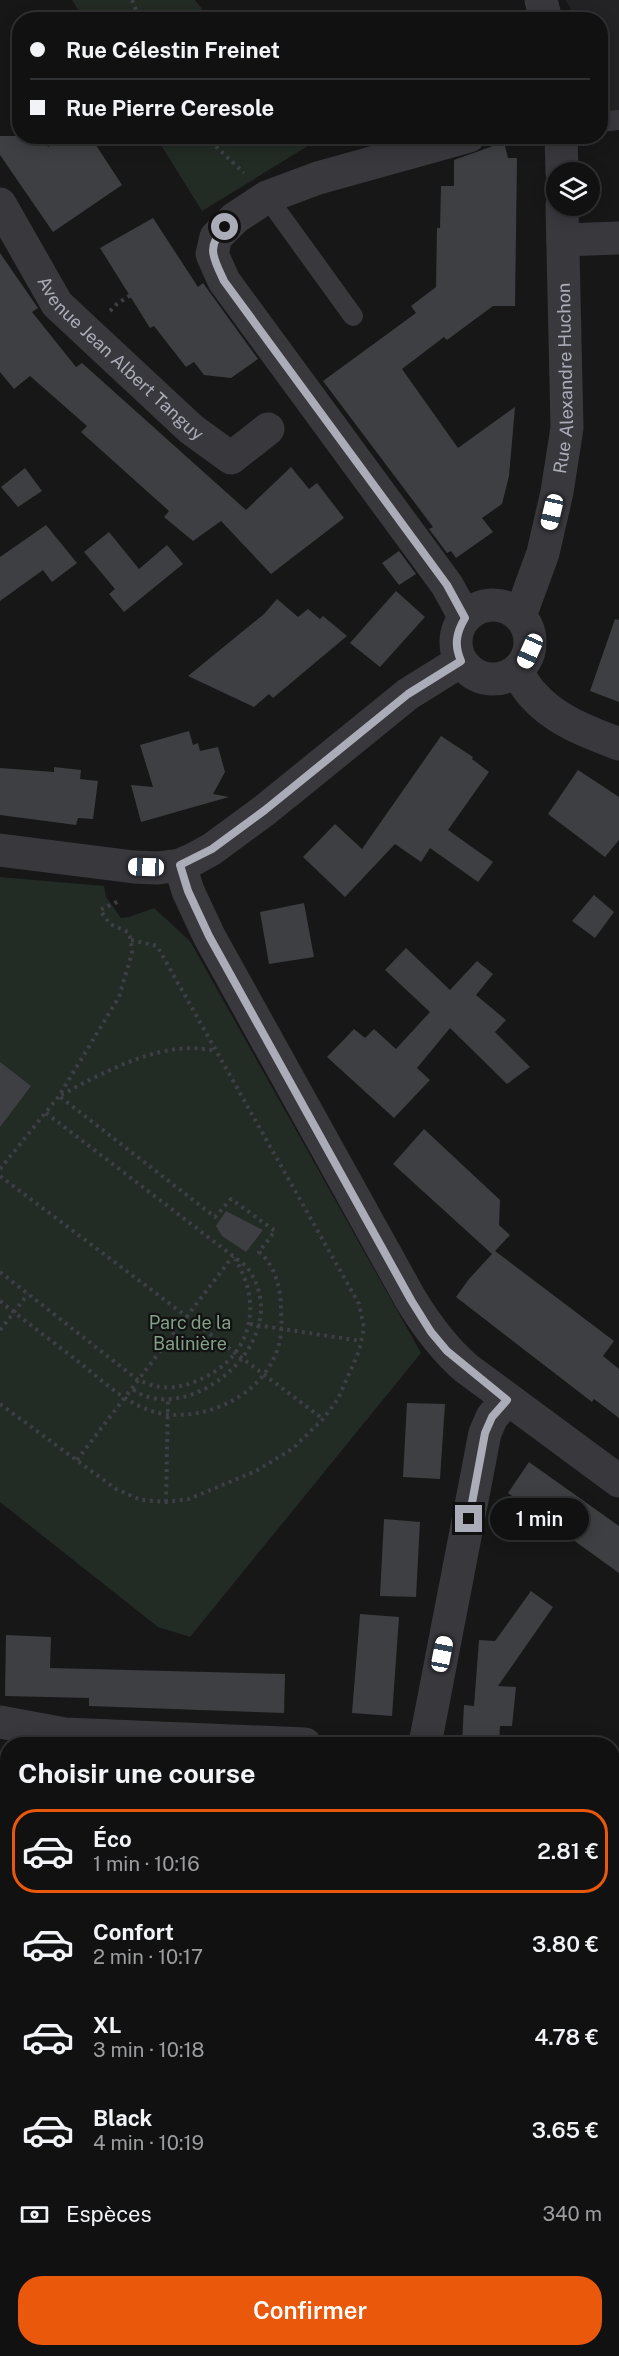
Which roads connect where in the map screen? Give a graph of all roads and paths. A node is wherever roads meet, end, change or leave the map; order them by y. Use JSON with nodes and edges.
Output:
{"nodes":[{"id":1,"x":213,"y":144,"type":"edge"},
{"id":2,"x":440,"y":144,"type":"edge"},
{"id":3,"x":561,"y":144,"type":"edge"},
{"id":4,"x":562,"y":162,"type":"edge"},
{"id":5,"x":260,"y":189,"type":"junction"},
{"id":6,"x":0,"y":204,"type":"edge"},
{"id":7,"x":562,"y":216,"type":"edge"},
{"id":8,"x":619,"y":238,"type":"edge"},
{"id":9,"x":562,"y":240,"type":"junction"},
{"id":10,"x":187,"y":257,"type":"dead end"},
{"id":11,"x":353,"y":316,"type":"dead end"},
{"id":12,"x":88,"y":333,"type":"junction"},
{"id":13,"x":268,"y":429,"type":"dead end"},
{"id":14,"x":520,"y":616,"type":"junction"},
{"id":15,"x":465,"y":618,"type":"junction"},
{"id":16,"x":461,"y":661,"type":"junction"},
{"id":17,"x":517,"y":672,"type":"junction"},
{"id":18,"x":619,"y":744,"type":"edge"},
{"id":19,"x":0,"y":850,"type":"edge"},
{"id":20,"x":180,"y":865,"type":"junction"},
{"id":21,"x":127,"y":898,"type":"dead end"},
{"id":22,"x":132,"y":940,"type":"junction"},
{"id":23,"x":216,"y":1051,"type":"junction"},
{"id":24,"x":58,"y":1096,"type":"junction"},
{"id":25,"x":46,"y":1113,"type":"junction"},
{"id":26,"x":0,"y":1169,"type":"edge"},
{"id":27,"x":0,"y":1176,"type":"edge"},
{"id":28,"x":233,"y":1256,"type":"junction"},
{"id":29,"x":0,"y":1272,"type":"edge"},
{"id":30,"x":28,"y":1294,"type":"junction"},
{"id":31,"x":0,"y":1301,"type":"edge"},
{"id":32,"x":14,"y":1312,"type":"junction"},
{"id":33,"x":187,"y":1316,"type":"junction"},
{"id":34,"x":250,"y":1324,"type":"junction"},
{"id":35,"x":259,"y":1326,"type":"junction"},
{"id":36,"x":281,"y":1329,"type":"junction"},
{"id":37,"x":0,"y":1330,"type":"edge"},
{"id":38,"x":361,"y":1341,"type":"junction"},
{"id":39,"x":236,"y":1353,"type":"junction"},
{"id":40,"x":243,"y":1358,"type":"junction"},
{"id":41,"x":264,"y":1374,"type":"junction"},
{"id":42,"x":138,"y":1380,"type":"junction"},
{"id":43,"x":131,"y":1388,"type":"junction"},
{"id":44,"x":124,"y":1397,"type":"junction"},
{"id":45,"x":168,"y":1398,"type":"junction"},
{"id":46,"x":507,"y":1400,"type":"junction"},
{"id":47,"x":0,"y":1404,"type":"edge"},
{"id":48,"x":168,"y":1414,"type":"junction"},
{"id":49,"x":323,"y":1419,"type":"junction"},
{"id":50,"x":76,"y":1460,"type":"junction"},
{"id":51,"x":619,"y":1481,"type":"edge"},
{"id":52,"x":166,"y":1502,"type":"junction"},
{"id":53,"x":0,"y":1722,"type":"edge"},
{"id":54,"x":137,"y":1737,"type":"edge"},
{"id":55,"x":426,"y":1737,"type":"edge"}],
"edges":[{"from":1,"to":5,"type":"path"},
{"from":2,"to":5,"type":"street"},
{"from":3,"to":4,"type":"street"},
{"from":5,"to":11,"type":"lane"},
{"from":5,"to":15,"type":"street"},
{"from":6,"to":12,"type":"street","name":"Avenue Jean Albert Tanguy"},
{"from":7,"to":9,"type":"street","name":"Rue Alexandre Huchon"},
{"from":8,"to":9,"type":"street"},
{"from":9,"to":14,"type":"street","name":"Rue Alexandre Huchon"},
{"from":10,"to":12,"type":"path"},
{"from":12,"to":13,"type":"street","name":"Avenue Jean Albert Tanguy"},
{"from":14,"to":15,"type":"street"},
{"from":14,"to":17,"type":"street"},
{"from":15,"to":16,"type":"street"},
{"from":16,"to":17,"type":"street"},
{"from":16,"to":20,"type":"street"},
{"from":17,"to":18,"type":"street"},
{"from":19,"to":20,"type":"street"},
{"from":20,"to":46,"type":"street"},
{"from":21,"to":22,"type":"path"},
{"from":22,"to":23,"type":"path"},
{"from":22,"to":24,"type":"path"},
{"from":23,"to":24,"type":"path"},
{"from":23,"to":38,"type":"path"},
{"from":24,"to":25,"type":"path"},
{"from":24,"to":36,"type":"path"},
{"from":25,"to":26,"type":"path"},
{"from":25,"to":28,"type":"path"},
{"from":27,"to":33,"type":"path"},
{"from":28,"to":33,"type":"path"},
{"from":28,"to":34,"type":"path"},
{"from":28,"to":35,"type":"path"},
{"from":29,"to":30,"type":"path"},
{"from":30,"to":32,"type":"path"},
{"from":30,"to":42,"type":"path"},
{"from":31,"to":32,"type":"path"},
{"from":32,"to":37,"type":"path"},
{"from":32,"to":44,"type":"path"},
{"from":33,"to":39,"type":"path"},
{"from":33,"to":42,"type":"path"},
{"from":34,"to":35,"type":"path"},
{"from":34,"to":39,"type":"path"},
{"from":35,"to":36,"type":"path"},
{"from":35,"to":40,"type":"path"},
{"from":36,"to":38,"type":"path"},
{"from":36,"to":41,"type":"path"},
{"from":38,"to":49,"type":"path"},
{"from":39,"to":40,"type":"path"},
{"from":39,"to":42,"type":"path"},
{"from":40,"to":41,"type":"path"},
{"from":40,"to":45,"type":"path"},
{"from":41,"to":48,"type":"path"},
{"from":41,"to":49,"type":"path"},
{"from":42,"to":43,"type":"path"},
{"from":43,"to":44,"type":"path"},
{"from":43,"to":45,"type":"path"},
{"from":44,"to":48,"type":"path"},
{"from":44,"to":50,"type":"path"},
{"from":45,"to":48,"type":"path"},
{"from":46,"to":51,"type":"street"},
{"from":46,"to":55,"type":"street"},
{"from":47,"to":50,"type":"path"},
{"from":48,"to":52,"type":"path"},
{"from":49,"to":52,"type":"path"},
{"from":50,"to":52,"type":"path"},
{"from":53,"to":54,"type":"street"}]}
